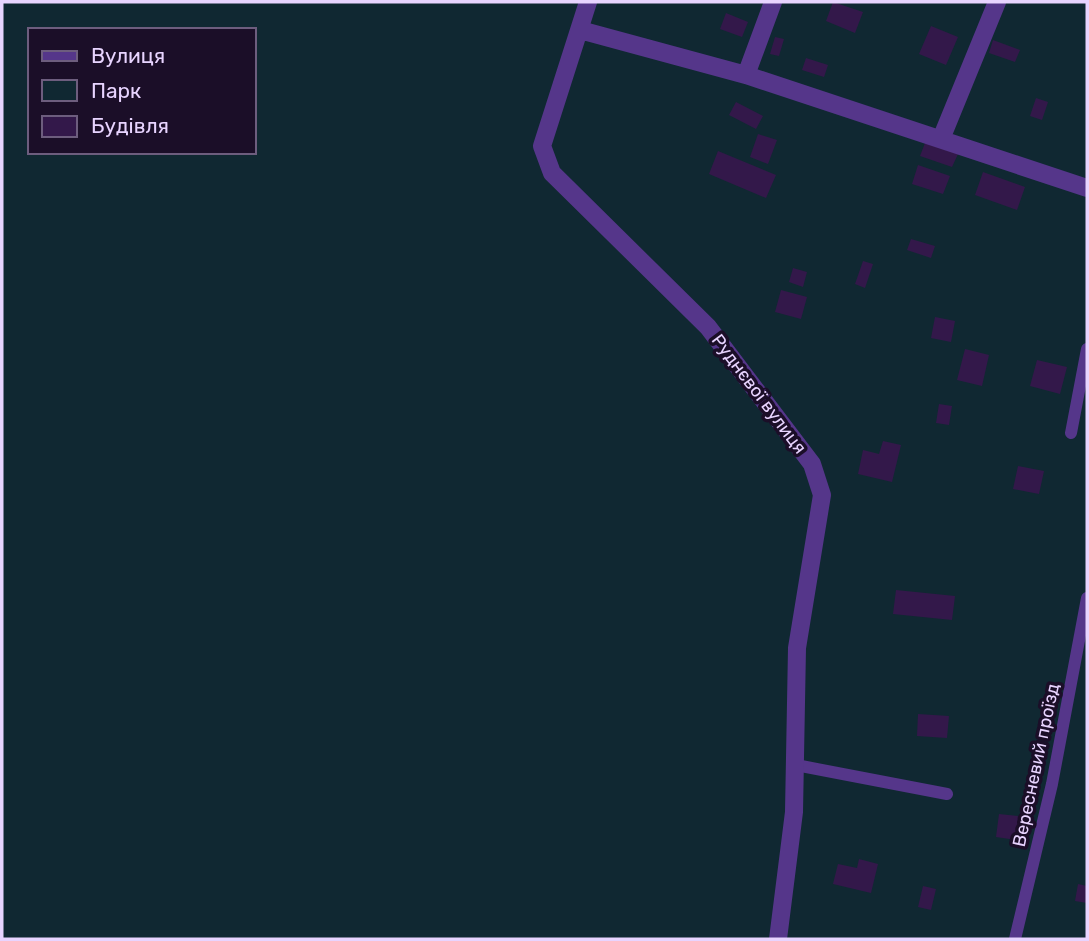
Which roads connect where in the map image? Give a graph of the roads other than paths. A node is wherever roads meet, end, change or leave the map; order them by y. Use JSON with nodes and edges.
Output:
{"nodes":[{"id":1,"x":588,"y":2,"type":"edge"},
{"id":2,"x":773,"y":2,"type":"edge"},
{"id":3,"x":997,"y":2,"type":"edge"},
{"id":4,"x":580,"y":30,"type":"junction"},
{"id":5,"x":746,"y":75,"type":"junction"},
{"id":6,"x":941,"y":139,"type":"junction"},
{"id":7,"x":1087,"y":188,"type":"edge"},
{"id":8,"x":1087,"y":349,"type":"edge"},
{"id":9,"x":1071,"y":433,"type":"dead end"},
{"id":10,"x":1087,"y":597,"type":"edge"},
{"id":11,"x":796,"y":765,"type":"junction"},
{"id":12,"x":947,"y":794,"type":"dead end"},
{"id":13,"x":778,"y":939,"type":"edge"},
{"id":14,"x":1015,"y":939,"type":"edge"}],
"edges":[{"from":1,"to":4,"type":"street","name":"Руднєвої вулиця"},
{"from":2,"to":5,"type":"street"},
{"from":3,"to":6,"type":"street"},
{"from":4,"to":5,"type":"street"},
{"from":4,"to":11,"type":"street","name":"Руднєвої вулиця"},
{"from":5,"to":6,"type":"street"},
{"from":6,"to":7,"type":"street"},
{"from":8,"to":9,"type":"lane"},
{"from":10,"to":14,"type":"lane","name":"Вересневий проїзд"},
{"from":11,"to":12,"type":"lane"},
{"from":11,"to":13,"type":"street","name":"Руднєвої вулиця"}]}
